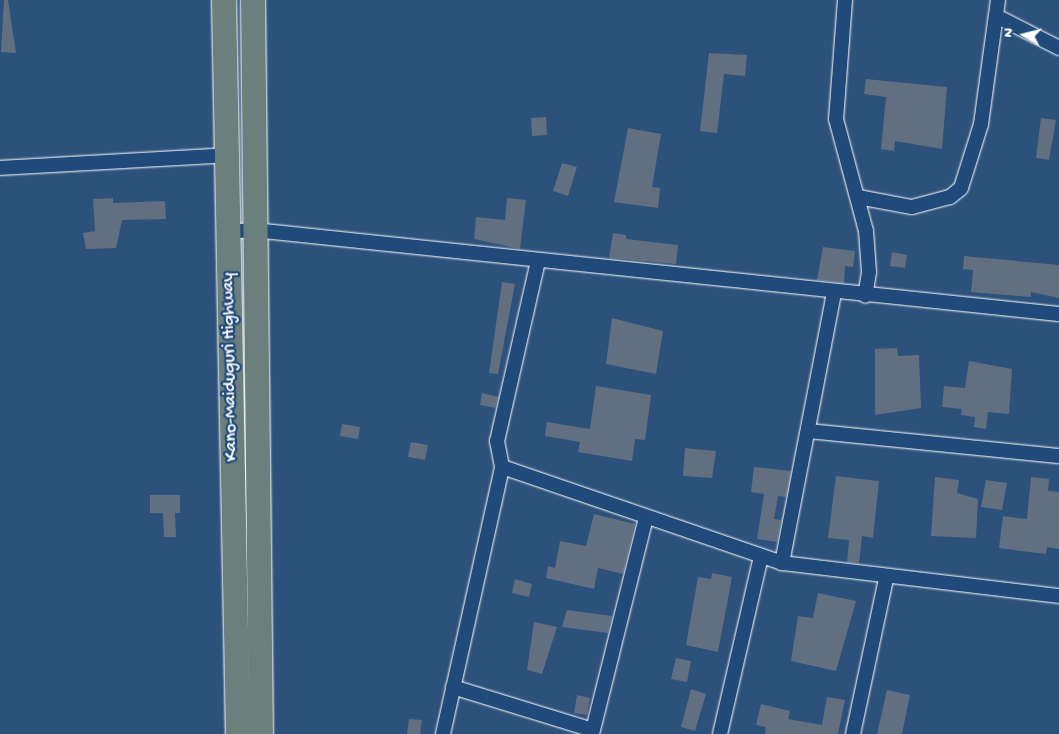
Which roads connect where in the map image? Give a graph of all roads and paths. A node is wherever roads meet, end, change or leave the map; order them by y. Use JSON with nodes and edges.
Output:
{"nodes":[{"id":1,"x":224,"y":0,"type":"edge"},
{"id":2,"x":252,"y":0,"type":"edge"},
{"id":3,"x":845,"y":0,"type":"edge"},
{"id":4,"x":998,"y":0,"type":"edge"},
{"id":5,"x":996,"y":16,"type":"junction"},
{"id":6,"x":1059,"y":48,"type":"edge"},
{"id":7,"x":229,"y":154,"type":"junction"},
{"id":8,"x":0,"y":168,"type":"edge"},
{"id":9,"x":858,"y":197,"type":"junction"},
{"id":10,"x":254,"y":230,"type":"junction"},
{"id":11,"x":229,"y":232,"type":"junction"},
{"id":12,"x":538,"y":261,"type":"junction"},
{"id":13,"x":834,"y":293,"type":"junction"},
{"id":14,"x":865,"y":296,"type":"junction"},
{"id":15,"x":1059,"y":314,"type":"edge"},
{"id":16,"x":808,"y":431,"type":"junction"},
{"id":17,"x":1059,"y":456,"type":"edge"},
{"id":18,"x":502,"y":468,"type":"junction"},
{"id":19,"x":646,"y":518,"type":"junction"},
{"id":20,"x":762,"y":557,"type":"junction"},
{"id":21,"x":782,"y":563,"type":"junction"},
{"id":22,"x":886,"y":579,"type":"junction"},
{"id":23,"x":1059,"y":596,"type":"edge"},
{"id":24,"x":453,"y":688,"type":"junction"},
{"id":25,"x":593,"y":732,"type":"edge"},
{"id":26,"x":238,"y":734,"type":"edge"},
{"id":27,"x":261,"y":734,"type":"edge"},
{"id":28,"x":443,"y":734,"type":"edge"},
{"id":29,"x":720,"y":734,"type":"edge"},
{"id":30,"x":853,"y":734,"type":"edge"}],
"edges":[{"from":1,"to":7,"type":"highway","name":"Kano-Maiduguri Highway"},
{"from":2,"to":10,"type":"highway","name":"Kano-Maiduguri Highway"},
{"from":3,"to":9,"type":"street"},
{"from":4,"to":5,"type":"street"},
{"from":5,"to":6,"type":"street"},
{"from":5,"to":9,"type":"street"},
{"from":7,"to":8,"type":"street"},
{"from":7,"to":11,"type":"highway","name":"Kano-Maiduguri Highway"},
{"from":9,"to":14,"type":"street"},
{"from":10,"to":11,"type":"street"},
{"from":10,"to":12,"type":"street"},
{"from":10,"to":27,"type":"highway","name":"Kano-Maiduguri Highway"},
{"from":11,"to":26,"type":"highway","name":"Kano-Maiduguri Highway"},
{"from":12,"to":13,"type":"street"},
{"from":12,"to":18,"type":"street"},
{"from":13,"to":14,"type":"street"},
{"from":13,"to":16,"type":"street"},
{"from":14,"to":15,"type":"street"},
{"from":16,"to":17,"type":"street"},
{"from":16,"to":21,"type":"street"},
{"from":18,"to":19,"type":"street"},
{"from":18,"to":24,"type":"street"},
{"from":19,"to":20,"type":"street"},
{"from":19,"to":25,"type":"street"},
{"from":20,"to":21,"type":"street"},
{"from":20,"to":29,"type":"street"},
{"from":21,"to":22,"type":"street"},
{"from":22,"to":23,"type":"street"},
{"from":22,"to":30,"type":"street"},
{"from":24,"to":25,"type":"street"},
{"from":24,"to":28,"type":"street"}]}
